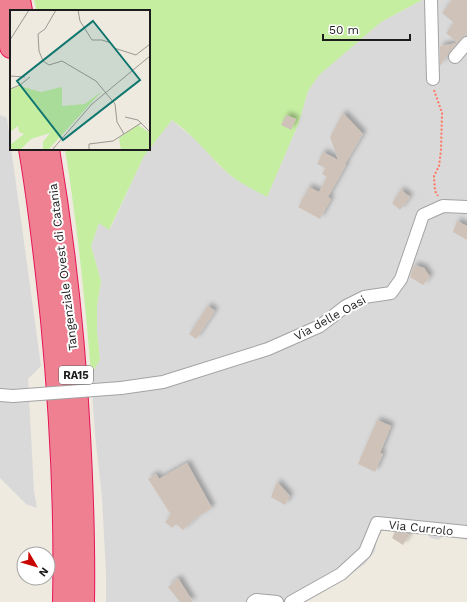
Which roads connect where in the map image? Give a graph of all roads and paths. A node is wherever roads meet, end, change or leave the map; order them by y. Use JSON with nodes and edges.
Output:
{"nodes":[{"id":1,"x":0,"y":0,"type":"edge"},
{"id":2,"x":19,"y":0,"type":"edge"},
{"id":3,"x":432,"y":0,"type":"edge"},
{"id":4,"x":21,"y":10,"type":"edge"},
{"id":5,"x":10,"y":42,"type":"edge"},
{"id":6,"x":467,"y":43,"type":"edge"},
{"id":7,"x":455,"y":57,"type":"dead end"},
{"id":8,"x":433,"y":79,"type":"joint"},
{"id":9,"x":30,"y":150,"type":"edge"},
{"id":10,"x":48,"y":150,"type":"edge"},
{"id":11,"x":443,"y":206,"type":"junction"},
{"id":12,"x":467,"y":207,"type":"edge"},
{"id":13,"x":0,"y":395,"type":"edge"},
{"id":14,"x":467,"y":532,"type":"edge"},
{"id":15,"x":64,"y":602,"type":"edge"},
{"id":16,"x":83,"y":602,"type":"edge"},
{"id":17,"x":253,"y":602,"type":"edge"},
{"id":18,"x":277,"y":602,"type":"edge"},
{"id":19,"x":291,"y":602,"type":"edge"}],
"edges":[{"from":1,"to":5,"type":"highway"},
{"from":2,"to":4,"type":"highway"},
{"from":3,"to":8,"type":"street"},
{"from":6,"to":7,"type":"street"},
{"from":8,"to":11,"type":"path"},
{"from":9,"to":15,"type":"highway","name":"Tangenziale Ovest di Catania","number":"RA15"},
{"from":10,"to":16,"type":"highway","name":"Tangenziale Ovest di Catania","number":"RA15"},
{"from":11,"to":12,"type":"street","name":"Via delle Oasi"},
{"from":11,"to":13,"type":"street","name":"Via delle Oasi","bridge":true},
{"from":14,"to":19,"type":"street","name":"Via Currolo"},
{"from":17,"to":18,"type":"street"}]}
